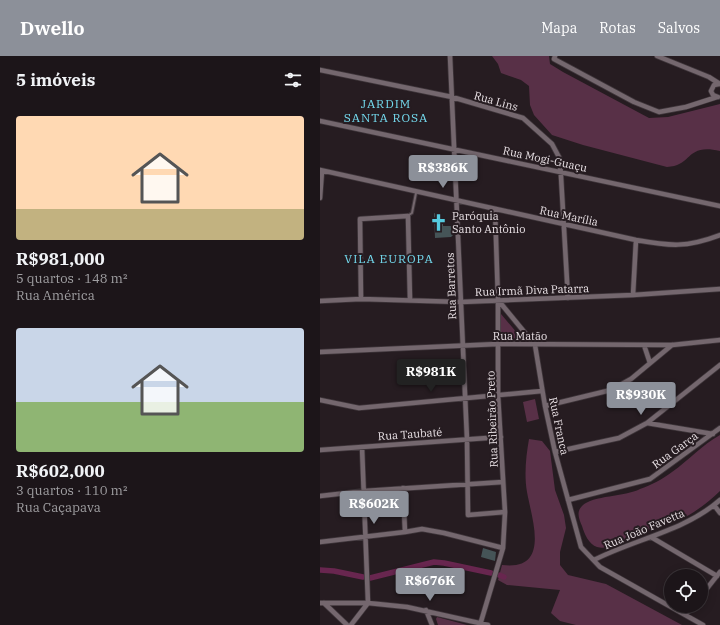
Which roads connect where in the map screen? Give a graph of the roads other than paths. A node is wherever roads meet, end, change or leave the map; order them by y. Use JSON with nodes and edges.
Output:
{"nodes":[{"id":1,"x":450,"y":56,"type":"edge"},
{"id":2,"x":555,"y":56,"type":"edge"},
{"id":3,"x":657,"y":56,"type":"edge"},
{"id":4,"x":320,"y":70,"type":"edge"},
{"id":5,"x":720,"y":84,"type":"edge"},
{"id":6,"x":718,"y":97,"type":"edge"},
{"id":7,"x":452,"y":98,"type":"junction"},
{"id":8,"x":320,"y":121,"type":"edge"},
{"id":9,"x":453,"y":149,"type":"junction"},
{"id":10,"x":321,"y":170,"type":"edge"},
{"id":11,"x":562,"y":172,"type":"junction"},
{"id":12,"x":416,"y":192,"type":"junction"},
{"id":13,"x":320,"y":198,"type":"edge"},
{"id":14,"x":457,"y":200,"type":"junction"},
{"id":15,"x":720,"y":206,"type":"edge"},
{"id":16,"x":495,"y":209,"type":"junction"},
{"id":17,"x":408,"y":216,"type":"junction"},
{"id":18,"x":564,"y":224,"type":"junction"},
{"id":19,"x":720,"y":235,"type":"edge"},
{"id":20,"x":636,"y":240,"type":"junction"},
{"id":21,"x":720,"y":289,"type":"edge"},
{"id":22,"x":633,"y":295,"type":"junction"},
{"id":23,"x":568,"y":298,"type":"junction"},
{"id":24,"x":361,"y":299,"type":"junction"},
{"id":25,"x":410,"y":300,"type":"junction"},
{"id":26,"x":498,"y":300,"type":"junction"},
{"id":27,"x":320,"y":301,"type":"edge"},
{"id":28,"x":461,"y":302,"type":"junction"},
{"id":29,"x":720,"y":340,"type":"edge"},
{"id":30,"x":498,"y":344,"type":"junction"},
{"id":31,"x":535,"y":345,"type":"junction"},
{"id":32,"x":644,"y":345,"type":"junction"},
{"id":33,"x":672,"y":345,"type":"junction"},
{"id":34,"x":463,"y":347,"type":"junction"},
{"id":35,"x":320,"y":352,"type":"edge"},
{"id":36,"x":650,"y":363,"type":"junction"},
{"id":37,"x":720,"y":366,"type":"edge"},
{"id":38,"x":542,"y":391,"type":"junction"},
{"id":39,"x":498,"y":395,"type":"junction"},
{"id":40,"x":464,"y":398,"type":"junction"},
{"id":41,"x":320,"y":400,"type":"edge"},
{"id":42,"x":545,"y":406,"type":"junction"},
{"id":43,"x":647,"y":423,"type":"junction"},
{"id":44,"x":720,"y":428,"type":"edge"},
{"id":45,"x":713,"y":434,"type":"junction"},
{"id":46,"x":501,"y":437,"type":"junction"},
{"id":47,"x":467,"y":439,"type":"junction"},
{"id":48,"x":362,"y":446,"type":"junction"},
{"id":49,"x":320,"y":450,"type":"edge"},
{"id":50,"x":555,"y":452,"type":"junction"},
{"id":51,"x":503,"y":482,"type":"junction"},
{"id":52,"x":468,"y":484,"type":"junction"},
{"id":53,"x":403,"y":488,"type":"junction"},
{"id":54,"x":364,"y":491,"type":"junction"},
{"id":55,"x":320,"y":496,"type":"edge"},
{"id":56,"x":568,"y":500,"type":"junction"},
{"id":57,"x":720,"y":500,"type":"edge"},
{"id":58,"x":714,"y":505,"type":"junction"},
{"id":59,"x":505,"y":512,"type":"junction"},
{"id":60,"x":720,"y":513,"type":"edge"},
{"id":61,"x":405,"y":532,"type":"junction"},
{"id":62,"x":651,"y":536,"type":"junction"},
{"id":63,"x":366,"y":537,"type":"junction"},
{"id":64,"x":320,"y":542,"type":"edge"},
{"id":65,"x":503,"y":548,"type":"junction"},
{"id":66,"x":594,"y":560,"type":"junction"},
{"id":67,"x":718,"y":574,"type":"edge"},
{"id":68,"x":708,"y":587,"type":"edge"},
{"id":69,"x":322,"y":603,"type":"edge"},
{"id":70,"x":368,"y":603,"type":"junction"},
{"id":71,"x":426,"y":610,"type":"junction"},
{"id":72,"x":686,"y":614,"type":"joint"},
{"id":73,"x":480,"y":624,"type":"edge"},
{"id":74,"x":347,"y":625,"type":"edge"},
{"id":75,"x":351,"y":625,"type":"edge"},
{"id":76,"x":432,"y":625,"type":"edge"},
{"id":77,"x":488,"y":625,"type":"edge"},
{"id":78,"x":703,"y":625,"type":"edge"}],
"edges":[{"from":1,"to":7,"type":"street","name":"Rua Barretos"},
{"from":2,"to":6,"type":"street"},
{"from":3,"to":5,"type":"street"},
{"from":4,"to":7,"type":"street","name":"Rua Lins"},
{"from":5,"to":6,"type":"street"},
{"from":7,"to":9,"type":"street","name":"Rua Barretos"},
{"from":7,"to":11,"type":"street","name":"Rua Lins"},
{"from":8,"to":9,"type":"street","name":"Rua Mogi-Guaçu"},
{"from":9,"to":11,"type":"street","name":"Rua Mogi-Guaçu"},
{"from":9,"to":14,"type":"street","name":"Rua Barretos"},
{"from":10,"to":12,"type":"street","name":"Rua Marília"},
{"from":10,"to":13,"type":"street"},
{"from":11,"to":15,"type":"street","name":"Rua Mogi-Guaçu"},
{"from":11,"to":18,"type":"street","name":"Rua Lins"},
{"from":12,"to":14,"type":"street","name":"Rua Marília"},
{"from":12,"to":17,"type":"lane"},
{"from":14,"to":16,"type":"street","name":"Rua Marília"},
{"from":14,"to":28,"type":"street","name":"Rua Barretos"},
{"from":16,"to":18,"type":"street","name":"Rua Marília"},
{"from":16,"to":26,"type":"street","name":"Rua Ribeirão Preto"},
{"from":17,"to":24,"type":"street"},
{"from":17,"to":25,"type":"street"},
{"from":18,"to":20,"type":"street","name":"Rua Marília"},
{"from":18,"to":23,"type":"street","name":"Rua Lins"},
{"from":19,"to":20,"type":"street","name":"Rua Marília"},
{"from":20,"to":22,"type":"street"},
{"from":21,"to":22,"type":"street","name":"Rua Irmã Diva Patarra"},
{"from":22,"to":23,"type":"street","name":"Rua Irmã Diva Patarra"},
{"from":23,"to":26,"type":"street","name":"Rua Irmã Diva Patarra"},
{"from":24,"to":25,"type":"street","name":"Rua Irmã Diva Patarra"},
{"from":24,"to":27,"type":"street","name":"Rua Irmã Diva Patarra"},
{"from":25,"to":28,"type":"street","name":"Rua Irmã Diva Patarra"},
{"from":26,"to":28,"type":"street","name":"Rua Irmã Diva Patarra"},
{"from":26,"to":30,"type":"street","name":"Rua Ribeirão Preto"},
{"from":26,"to":31,"type":"street"},
{"from":28,"to":34,"type":"street","name":"Rua Barretos"},
{"from":29,"to":33,"type":"street","name":"Rua Matão"},
{"from":30,"to":31,"type":"street","name":"Rua Matão"},
{"from":30,"to":34,"type":"street","name":"Rua Matão"},
{"from":30,"to":39,"type":"street","name":"Rua Ribeirão Preto"},
{"from":31,"to":32,"type":"street","name":"Rua Matão"},
{"from":31,"to":38,"type":"street","name":"Rua Franca"},
{"from":32,"to":33,"type":"street","name":"Rua Matão"},
{"from":32,"to":36,"type":"street"},
{"from":33,"to":36,"type":"street"},
{"from":34,"to":35,"type":"street","name":"Rua Matão"},
{"from":34,"to":40,"type":"street","name":"Rua Barretos"},
{"from":36,"to":42,"type":"street"},
{"from":37,"to":43,"type":"street"},
{"from":38,"to":39,"type":"street"},
{"from":38,"to":42,"type":"street","name":"Rua Franca"},
{"from":39,"to":40,"type":"street"},
{"from":39,"to":46,"type":"street","name":"Rua Ribeirão Preto"},
{"from":40,"to":41,"type":"street"},
{"from":40,"to":47,"type":"street","name":"Rua Barretos"},
{"from":42,"to":50,"type":"street","name":"Rua Franca"},
{"from":43,"to":45,"type":"street"},
{"from":43,"to":50,"type":"street"},
{"from":44,"to":45,"type":"street","name":"Rua Garça"},
{"from":45,"to":56,"type":"street","name":"Rua Garça"},
{"from":46,"to":47,"type":"street","name":"Rua Taubaté"},
{"from":46,"to":51,"type":"street","name":"Rua Ribeirão Preto"},
{"from":47,"to":48,"type":"street","name":"Rua Taubaté"},
{"from":47,"to":52,"type":"street","name":"Rua Barretos"},
{"from":48,"to":49,"type":"street","name":"Rua Taubaté"},
{"from":48,"to":54,"type":"street"},
{"from":50,"to":56,"type":"street","name":"Rua Franca"},
{"from":51,"to":52,"type":"street"},
{"from":51,"to":59,"type":"street","name":"Rua Ribeirão Preto"},
{"from":52,"to":53,"type":"street"},
{"from":52,"to":59,"type":"street","name":"Rua Barretos"},
{"from":53,"to":54,"type":"street"},
{"from":53,"to":61,"type":"street"},
{"from":54,"to":55,"type":"street"},
{"from":54,"to":63,"type":"street"},
{"from":56,"to":66,"type":"street","name":"Rua Franca"},
{"from":57,"to":58,"type":"street","name":"Rua João Favetta"},
{"from":58,"to":60,"type":"street"},
{"from":58,"to":62,"type":"street","name":"Rua João Favetta"},
{"from":59,"to":65,"type":"street","name":"Rua Ribeirão Preto"},
{"from":61,"to":63,"type":"street"},
{"from":61,"to":65,"type":"street"},
{"from":62,"to":66,"type":"street","name":"Rua João Favetta"},
{"from":62,"to":67,"type":"street"},
{"from":63,"to":64,"type":"street"},
{"from":63,"to":70,"type":"street"},
{"from":65,"to":73,"type":"street","name":"Rua Ribeirão Preto"},
{"from":66,"to":72,"type":"street","name":"Rua Franca"},
{"from":67,"to":68,"type":"street"},
{"from":69,"to":70,"type":"street"},
{"from":69,"to":74,"type":"street"},
{"from":70,"to":71,"type":"street"},
{"from":70,"to":75,"type":"street"},
{"from":71,"to":73,"type":"street"},
{"from":71,"to":76,"type":"street"},
{"from":72,"to":78,"type":"street","name":"Rua Franca"},
{"from":73,"to":77,"type":"street"}]}
